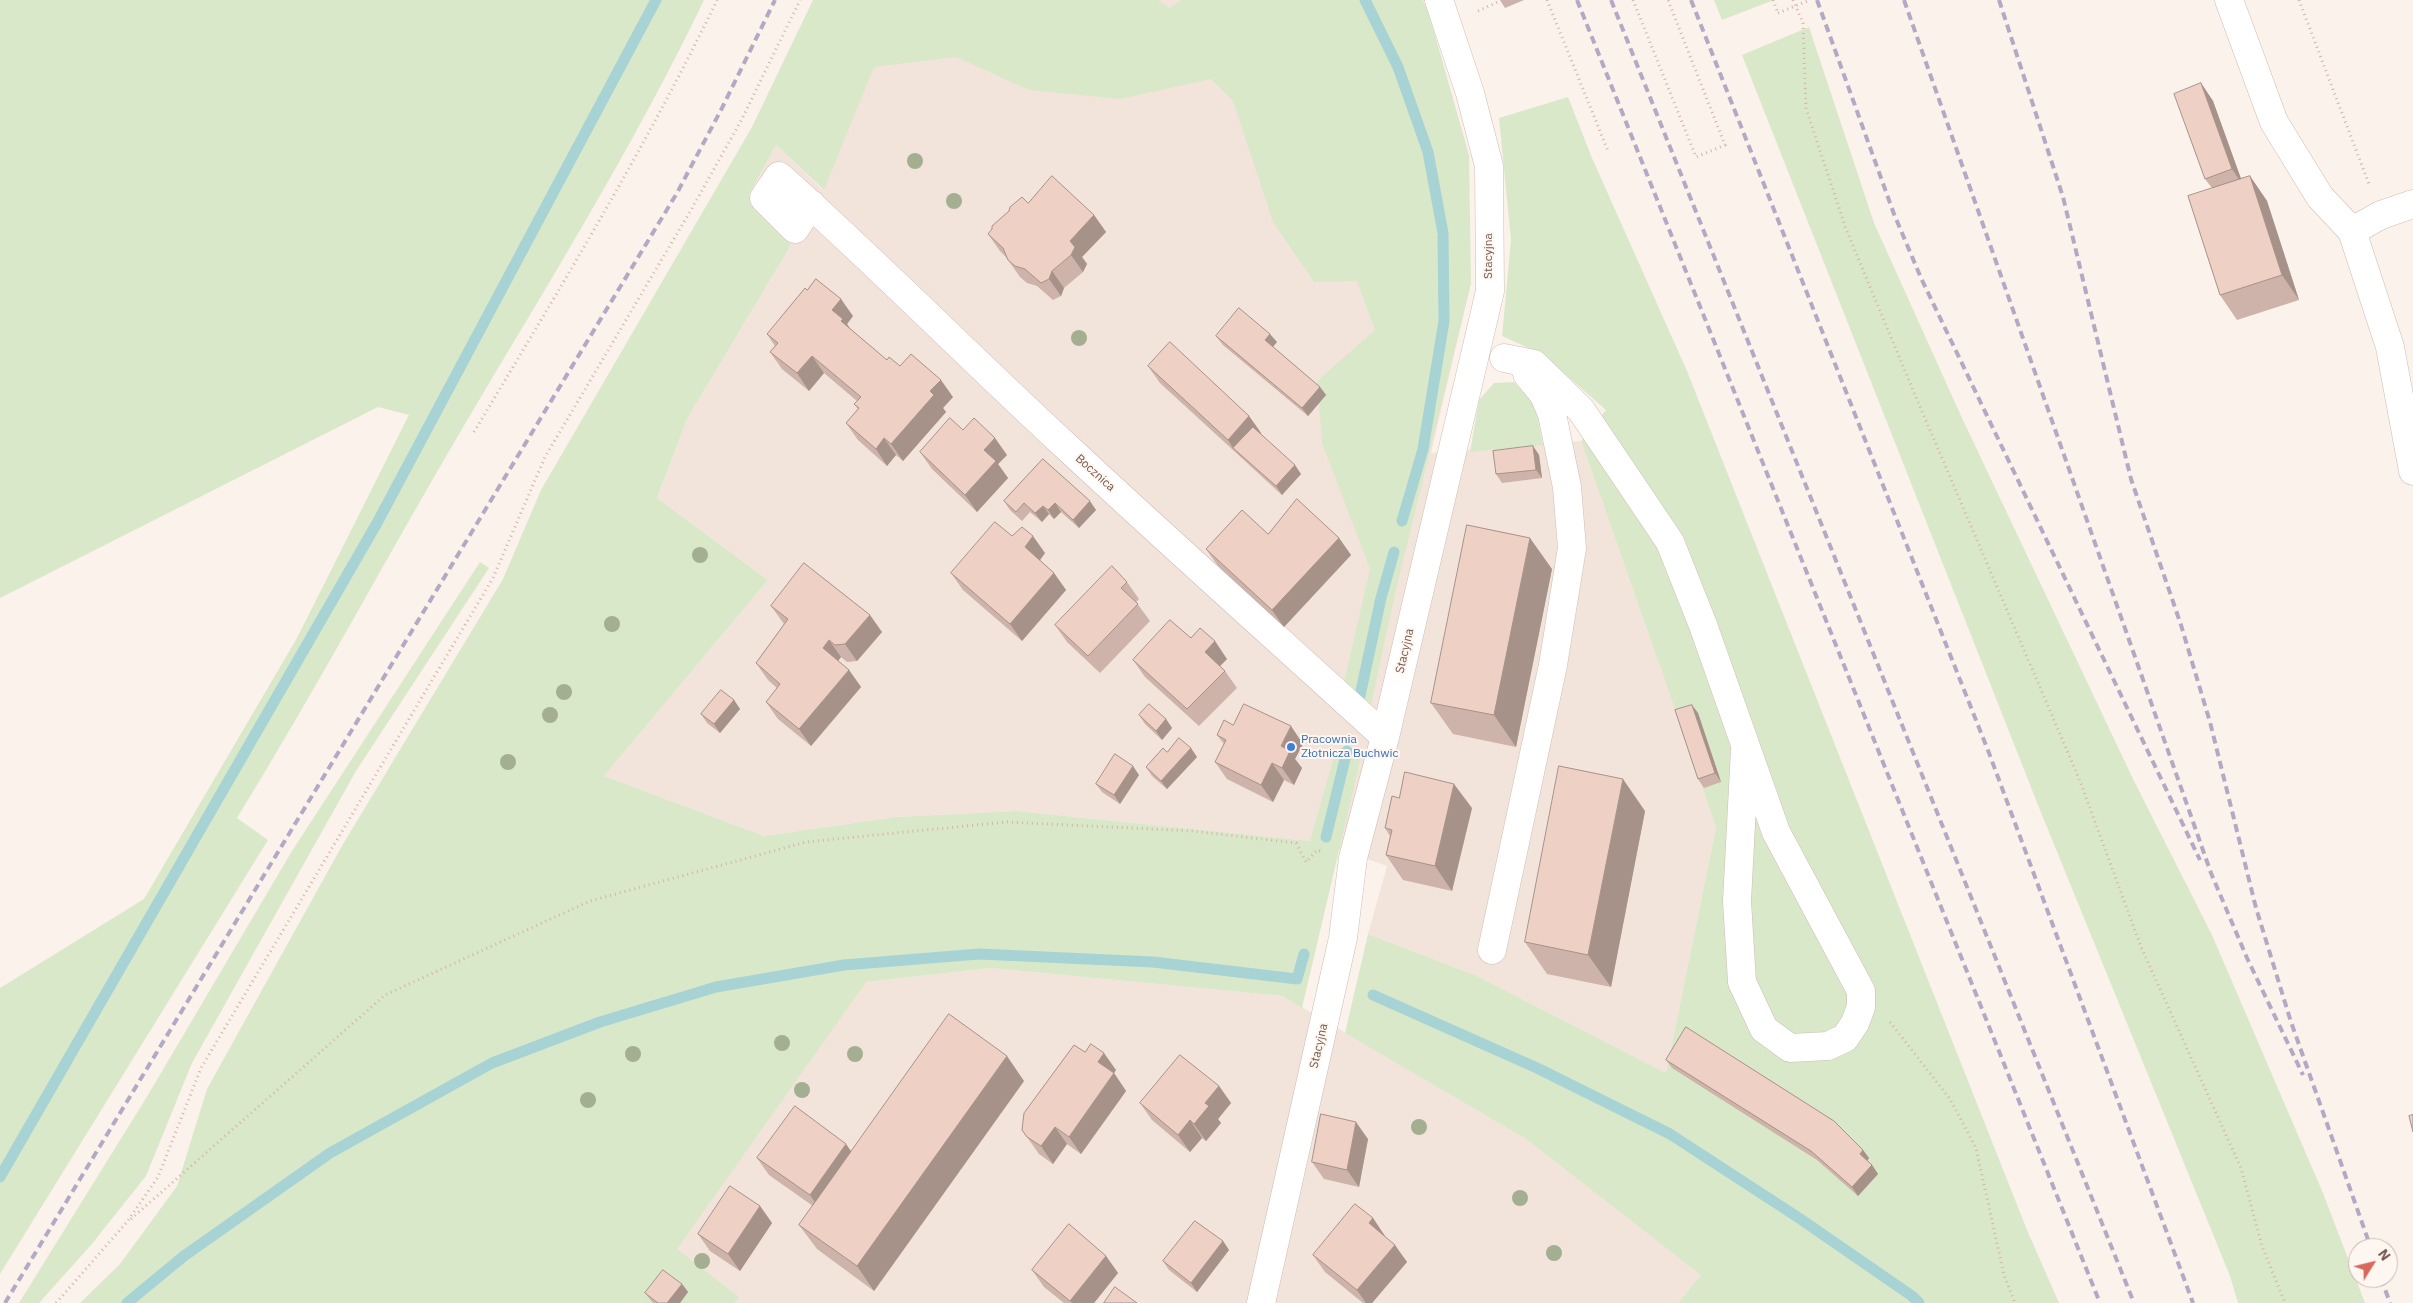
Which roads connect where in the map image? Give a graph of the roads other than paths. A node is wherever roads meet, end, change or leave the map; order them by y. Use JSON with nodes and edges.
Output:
{"nodes":[{"id":1,"x":1439,"y":0,"type":"edge"},
{"id":2,"x":2229,"y":0,"type":"edge"},
{"id":3,"x":811,"y":204,"type":"dead end"},
{"id":4,"x":2413,"y":204,"type":"edge"},
{"id":5,"x":2352,"y":231,"type":"junction"},
{"id":6,"x":1478,"y":348,"type":"junction"},
{"id":7,"x":1504,"y":358,"type":"junction"},
{"id":8,"x":2413,"y":471,"type":"edge"},
{"id":9,"x":1385,"y":737,"type":"junction"},
{"id":10,"x":1745,"y":749,"type":"junction"},
{"id":11,"x":1492,"y":950,"type":"dead end"},
{"id":12,"x":1260,"y":1303,"type":"edge"}],
"edges":[{"from":1,"to":6,"type":"street","name":"Stacyjna"},
{"from":2,"to":5,"type":"street"},
{"from":3,"to":9,"type":"street","name":"Bocznica"},
{"from":4,"to":5,"type":"street"},
{"from":5,"to":8,"type":"street"},
{"from":6,"to":7,"type":"street"},
{"from":6,"to":9,"type":"street","name":"Stacyjna"},
{"from":7,"to":10,"type":"street"},
{"from":7,"to":11,"type":"street"},
{"from":9,"to":12,"type":"street","name":"Stacyjna"},
{"from":10,"to":10,"type":"street"}]}
